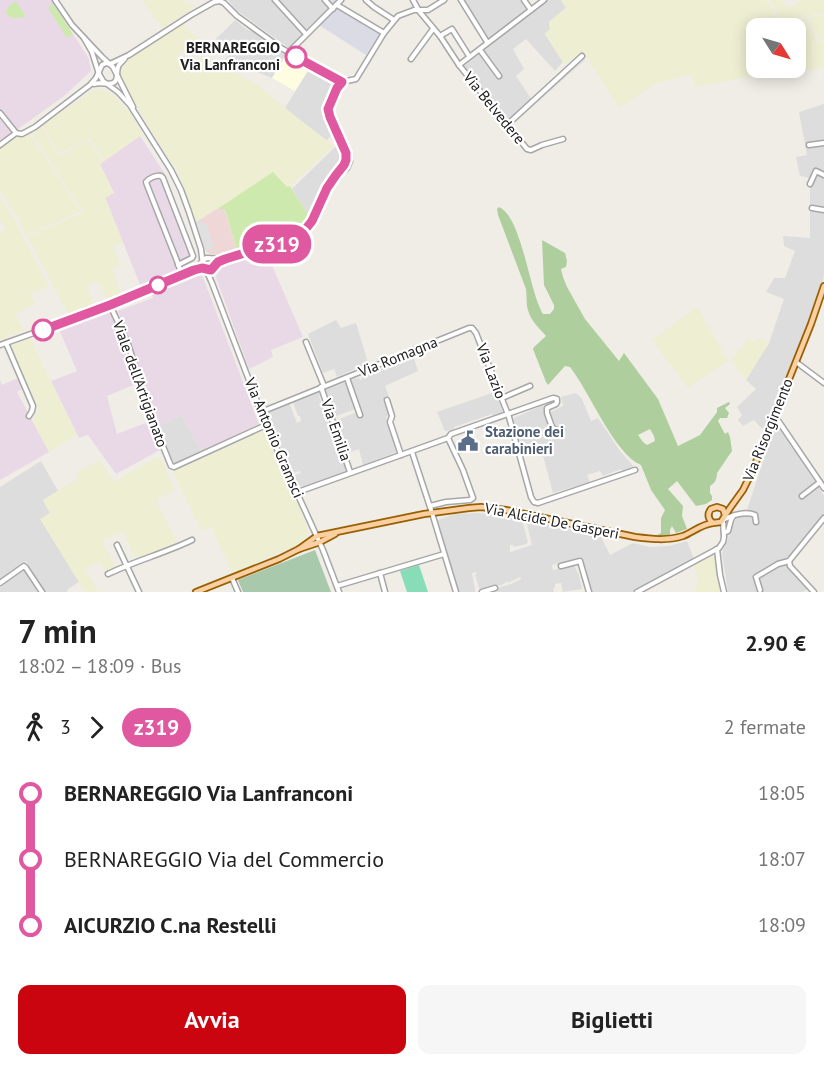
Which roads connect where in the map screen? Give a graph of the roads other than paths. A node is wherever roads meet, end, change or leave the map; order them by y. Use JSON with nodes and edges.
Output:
{"nodes":[{"id":1,"x":55,"y":0,"type":"edge"},
{"id":2,"x":220,"y":0,"type":"edge"},
{"id":3,"x":275,"y":0,"type":"edge"},
{"id":4,"x":325,"y":0,"type":"edge"},
{"id":5,"x":341,"y":0,"type":"edge"},
{"id":6,"x":366,"y":0,"type":"edge"},
{"id":7,"x":413,"y":0,"type":"edge"},
{"id":8,"x":444,"y":0,"type":"edge"},
{"id":9,"x":461,"y":0,"type":"edge"},
{"id":10,"x":524,"y":0,"type":"edge"},
{"id":11,"x":544,"y":0,"type":"edge"},
{"id":12,"x":337,"y":5,"type":"junction"},
{"id":13,"x":333,"y":9,"type":"junction"},
{"id":14,"x":531,"y":10,"type":"junction"},
{"id":15,"x":419,"y":11,"type":"junction"},
{"id":16,"x":394,"y":20,"type":"junction"},
{"id":17,"x":433,"y":29,"type":"junction"},
{"id":18,"x":384,"y":33,"type":"junction"},
{"id":19,"x":306,"y":34,"type":"junction"},
{"id":20,"x":440,"y":36,"type":"junction"},
{"id":21,"x":84,"y":38,"type":"junction"},
{"id":22,"x":487,"y":42,"type":"dead end"},
{"id":23,"x":480,"y":50,"type":"junction"},
{"id":24,"x":288,"y":53,"type":"junction"},
{"id":25,"x":129,"y":55,"type":"junction"},
{"id":26,"x":470,"y":56,"type":"dead end"},
{"id":27,"x":582,"y":56,"type":"dead end"},
{"id":28,"x":411,"y":59,"type":"dead end"},
{"id":29,"x":110,"y":64,"type":"junction"},
{"id":30,"x":459,"y":65,"type":"junction"},
{"id":31,"x":99,"y":71,"type":"junction"},
{"id":32,"x":117,"y":75,"type":"junction"},
{"id":33,"x":499,"y":76,"type":"dead end"},
{"id":34,"x":342,"y":82,"type":"junction"},
{"id":35,"x":106,"y":83,"type":"junction"},
{"id":36,"x":90,"y":86,"type":"junction"},
{"id":37,"x":0,"y":113,"type":"edge"},
{"id":38,"x":136,"y":113,"type":"junction"},
{"id":39,"x":507,"y":125,"type":"junction"},
{"id":40,"x":16,"y":133,"type":"junction"},
{"id":41,"x":563,"y":139,"type":"dead end"},
{"id":42,"x":824,"y":143,"type":"edge"},
{"id":43,"x":809,"y":145,"type":"dead end"},
{"id":44,"x":0,"y":146,"type":"edge"},
{"id":45,"x":824,"y":175,"type":"edge"},
{"id":46,"x":810,"y":184,"type":"dead end"},
{"id":47,"x":812,"y":208,"type":"dead end"},
{"id":48,"x":824,"y":210,"type":"edge"},
{"id":49,"x":201,"y":249,"type":"junction"},
{"id":50,"x":211,"y":258,"type":"junction"},
{"id":51,"x":225,"y":259,"type":"junction"},
{"id":52,"x":202,"y":262,"type":"junction"},
{"id":53,"x":178,"y":265,"type":"junction"},
{"id":54,"x":214,"y":267,"type":"junction"},
{"id":55,"x":205,"y":269,"type":"junction"},
{"id":56,"x":194,"y":270,"type":"junction"},
{"id":57,"x":182,"y":275,"type":"junction"},
{"id":58,"x":212,"y":282,"type":"junction"},
{"id":59,"x":824,"y":286,"type":"edge"},
{"id":60,"x":110,"y":305,"type":"junction"},
{"id":61,"x":472,"y":328,"type":"joint"},
{"id":62,"x":306,"y":342,"type":"dead end"},
{"id":63,"x":6,"y":343,"type":"junction"},
{"id":64,"x":0,"y":345,"type":"edge"},
{"id":65,"x":796,"y":362,"type":"junction"},
{"id":66,"x":347,"y":378,"type":"junction"},
{"id":67,"x":824,"y":383,"type":"edge"},
{"id":68,"x":323,"y":386,"type":"junction"},
{"id":69,"x":531,"y":386,"type":"dead end"},
{"id":70,"x":502,"y":398,"type":"junction"},
{"id":71,"x":387,"y":400,"type":"dead end"},
{"id":72,"x":261,"y":412,"type":"junction"},
{"id":73,"x":508,"y":414,"type":"junction"},
{"id":74,"x":360,"y":415,"type":"dead end"},
{"id":75,"x":29,"y":416,"type":"dead end"},
{"id":76,"x":775,"y":416,"type":"junction"},
{"id":77,"x":266,"y":425,"type":"junction"},
{"id":78,"x":562,"y":429,"type":"dead end"},
{"id":79,"x":448,"y":438,"type":"junction"},
{"id":80,"x":412,"y":452,"type":"junction"},
{"id":81,"x":400,"y":455,"type":"junction"},
{"id":82,"x":635,"y":470,"type":"dead end"},
{"id":83,"x":350,"y":472,"type":"junction"},
{"id":84,"x":820,"y":482,"type":"junction"},
{"id":85,"x":824,"y":488,"type":"edge"},
{"id":86,"x":297,"y":492,"type":"junction"},
{"id":87,"x":802,"y":496,"type":"dead end"},
{"id":88,"x":738,"y":497,"type":"junction"},
{"id":89,"x":430,"y":506,"type":"junction"},
{"id":90,"x":719,"y":507,"type":"junction"},
{"id":91,"x":432,"y":513,"type":"junction"},
{"id":92,"x":709,"y":514,"type":"junction"},
{"id":93,"x":734,"y":515,"type":"junction"},
{"id":94,"x":724,"y":518,"type":"junction"},
{"id":95,"x":824,"y":518,"type":"edge"},
{"id":96,"x":756,"y":522,"type":"dead end"},
{"id":97,"x":714,"y":523,"type":"junction"},
{"id":98,"x":695,"y":530,"type":"junction"},
{"id":99,"x":337,"y":533,"type":"junction"},
{"id":100,"x":724,"y":533,"type":"junction"},
{"id":101,"x":317,"y":536,"type":"junction"},
{"id":102,"x":192,"y":540,"type":"dead end"},
{"id":103,"x":320,"y":542,"type":"junction"},
{"id":104,"x":117,"y":545,"type":"dead end"},
{"id":105,"x":300,"y":549,"type":"junction"},
{"id":106,"x":717,"y":549,"type":"junction"},
{"id":107,"x":444,"y":554,"type":"junction"},
{"id":108,"x":789,"y":561,"type":"junction"},
{"id":109,"x":126,"y":565,"type":"junction"},
{"id":110,"x":561,"y":566,"type":"dead end"},
{"id":111,"x":380,"y":573,"type":"junction"},
{"id":112,"x":108,"y":574,"type":"dead end"},
{"id":113,"x":231,"y":578,"type":"junction"},
{"id":114,"x":0,"y":583,"type":"edge"},
{"id":115,"x":337,"y":586,"type":"junction"},
{"id":116,"x":495,"y":588,"type":"dead end"},
{"id":117,"x":760,"y":590,"type":"dead end"},
{"id":118,"x":42,"y":592,"type":"edge"},
{"id":119,"x":139,"y":592,"type":"edge"},
{"id":120,"x":196,"y":592,"type":"edge"},
{"id":121,"x":238,"y":592,"type":"edge"},
{"id":122,"x":339,"y":592,"type":"edge"},
{"id":123,"x":385,"y":592,"type":"edge"},
{"id":124,"x":456,"y":592,"type":"edge"},
{"id":125,"x":482,"y":592,"type":"edge"},
{"id":126,"x":589,"y":592,"type":"edge"},
{"id":127,"x":637,"y":592,"type":"edge"},
{"id":128,"x":724,"y":592,"type":"edge"},
{"id":129,"x":814,"y":592,"type":"edge"}],
"edges":[{"from":1,"to":21,"type":"street"},
{"from":2,"to":24,"type":"street"},
{"from":2,"to":25,"type":"street"},
{"from":3,"to":19,"type":"street"},
{"from":4,"to":13,"type":"street"},
{"from":5,"to":12,"type":"street"},
{"from":6,"to":16,"type":"street"},
{"from":7,"to":15,"type":"street","name":"Via Belvedere"},
{"from":8,"to":15,"type":"street"},
{"from":9,"to":22,"type":"street"},
{"from":10,"to":14,"type":"street"},
{"from":11,"to":14,"type":"street"},
{"from":12,"to":13,"type":"street"},
{"from":12,"to":18,"type":"street"},
{"from":13,"to":19,"type":"street"},
{"from":14,"to":23,"type":"street"},
{"from":15,"to":16,"type":"street"},
{"from":15,"to":17,"type":"street","name":"Via Belvedere"},
{"from":16,"to":18,"type":"street"},
{"from":17,"to":20,"type":"street","name":"Via Belvedere"},
{"from":17,"to":28,"type":"street"},
{"from":18,"to":34,"type":"street"},
{"from":19,"to":24,"type":"street"},
{"from":20,"to":26,"type":"street","name":"Via Belvedere"},
{"from":20,"to":30,"type":"street","name":"Via Belvedere"},
{"from":21,"to":29,"type":"street"},
{"from":21,"to":31,"type":"street"},
{"from":23,"to":30,"type":"street"},
{"from":23,"to":33,"type":"street"},
{"from":24,"to":34,"type":"street"},
{"from":25,"to":29,"type":"street"},
{"from":25,"to":32,"type":"street"},
{"from":27,"to":39,"type":"street"},
{"from":29,"to":31,"type":"street"},
{"from":29,"to":32,"type":"street"},
{"from":30,"to":39,"type":"street","name":"Via Belvedere"},
{"from":31,"to":35,"type":"street"},
{"from":31,"to":36,"type":"street"},
{"from":32,"to":35,"type":"street"},
{"from":32,"to":38,"type":"street"},
{"from":34,"to":51,"type":"street"},
{"from":35,"to":36,"type":"street"},
{"from":35,"to":38,"type":"street"},
{"from":36,"to":40,"type":"street"},
{"from":37,"to":40,"type":"street"},
{"from":38,"to":49,"type":"street"},
{"from":39,"to":41,"type":"street","name":"Via Belvedere"},
{"from":40,"to":44,"type":"street"},
{"from":42,"to":43,"type":"street"},
{"from":45,"to":46,"type":"street"},
{"from":47,"to":48,"type":"street"},
{"from":49,"to":50,"type":"street"},
{"from":49,"to":52,"type":"street"},
{"from":50,"to":51,"type":"street"},
{"from":50,"to":52,"type":"street"},
{"from":50,"to":54,"type":"street"},
{"from":51,"to":54,"type":"street"},
{"from":52,"to":55,"type":"street"},
{"from":52,"to":56,"type":"street"},
{"from":53,"to":53,"type":"street"},
{"from":53,"to":57,"type":"street"},
{"from":54,"to":55,"type":"street"},
{"from":54,"to":58,"type":"street","name":"Via Antonio Gramsci"},
{"from":55,"to":56,"type":"street"},
{"from":55,"to":58,"type":"street","name":"Via Antonio Gramsci"},
{"from":56,"to":57,"type":"street"},
{"from":57,"to":60,"type":"street"},
{"from":58,"to":72,"type":"street","name":"Via Antonio Gramsci"},
{"from":59,"to":65,"type":"main road","name":"Via Risorgimento"},
{"from":60,"to":63,"type":"street"},
{"from":60,"to":77,"type":"street","name":"Viale dell'Artigianato"},
{"from":61,"to":66,"type":"street","name":"Via Romagna"},
{"from":61,"to":70,"type":"street","name":"Via Lazio"},
{"from":62,"to":68,"type":"street"},
{"from":63,"to":64,"type":"street"},
{"from":63,"to":75,"type":"street"},
{"from":65,"to":67,"type":"street","name":"Via Risorgimento"},
{"from":65,"to":76,"type":"main road","name":"Via Risorgimento"},
{"from":66,"to":68,"type":"street","name":"Via Romagna"},
{"from":66,"to":74,"type":"street"},
{"from":68,"to":72,"type":"street","name":"Via Romagna"},
{"from":68,"to":83,"type":"street","name":"Via Emilia"},
{"from":69,"to":70,"type":"street"},
{"from":70,"to":73,"type":"street","name":"Via Lazio"},
{"from":71,"to":81,"type":"street"},
{"from":72,"to":77,"type":"street","name":"Via Antonio Gramsci"},
{"from":73,"to":78,"type":"street"},
{"from":73,"to":79,"type":"street"},
{"from":73,"to":82,"type":"street","name":"Via Lazio"},
{"from":76,"to":84,"type":"street"},
{"from":76,"to":88,"type":"main road","name":"Via Risorgimento"},
{"from":77,"to":86,"type":"street","name":"Via Antonio Gramsci"},
{"from":79,"to":80,"type":"street"},
{"from":79,"to":89,"type":"street"},
{"from":80,"to":81,"type":"street"},
{"from":80,"to":89,"type":"street"},
{"from":81,"to":83,"type":"street"},
{"from":83,"to":86,"type":"street"},
{"from":84,"to":85,"type":"street"},
{"from":84,"to":87,"type":"street"},
{"from":86,"to":101,"type":"street","name":"Via Antonio Gramsci"},
{"from":88,"to":90,"type":"main road","name":"Via Risorgimento"},
{"from":88,"to":94,"type":"main road","name":"Via Risorgimento"},
{"from":89,"to":91,"type":"street"},
{"from":90,"to":92,"type":"main road","name":"Via Risorgimento"},
{"from":90,"to":94,"type":"main road"},
{"from":91,"to":98,"type":"main road","name":"Via Alcide De Gasperi"},
{"from":91,"to":99,"type":"main road","name":"Via Alcide De Gasperi"},
{"from":91,"to":107,"type":"street"},
{"from":92,"to":97,"type":"main road"},
{"from":92,"to":98,"type":"main road"},
{"from":93,"to":94,"type":"street"},
{"from":93,"to":96,"type":"street"},
{"from":93,"to":100,"type":"street"},
{"from":94,"to":97,"type":"main road"},
{"from":94,"to":100,"type":"street"},
{"from":95,"to":108,"type":"street"},
{"from":97,"to":98,"type":"main road","name":"Via Alcide De Gasperi"},
{"from":97,"to":100,"type":"street"},
{"from":99,"to":101,"type":"main road","name":"Via Alcide De Gasperi"},
{"from":99,"to":103,"type":"main road","name":"Via Alcide De Gasperi"},
{"from":100,"to":106,"type":"street"},
{"from":101,"to":103,"type":"street","name":"Via Antonio Gramsci"},
{"from":101,"to":105,"type":"main road"},
{"from":102,"to":109,"type":"street"},
{"from":103,"to":105,"type":"main road","name":"Via Alcide De Gasperi"},
{"from":103,"to":115,"type":"street","name":"Via Antonio Gramsci"},
{"from":104,"to":109,"type":"street"},
{"from":105,"to":113,"type":"main road"},
{"from":106,"to":127,"type":"street"},
{"from":106,"to":128,"type":"street"},
{"from":107,"to":111,"type":"street"},
{"from":107,"to":124,"type":"street"},
{"from":108,"to":117,"type":"street"},
{"from":108,"to":129,"type":"street"},
{"from":109,"to":112,"type":"street"},
{"from":109,"to":119,"type":"street"},
{"from":110,"to":126,"type":"street"},
{"from":111,"to":115,"type":"street"},
{"from":111,"to":123,"type":"street"},
{"from":113,"to":120,"type":"main road"},
{"from":113,"to":121,"type":"street"},
{"from":114,"to":118,"type":"street"},
{"from":115,"to":122,"type":"street","name":"Via Antonio Gramsci"},
{"from":116,"to":125,"type":"street"}]}
